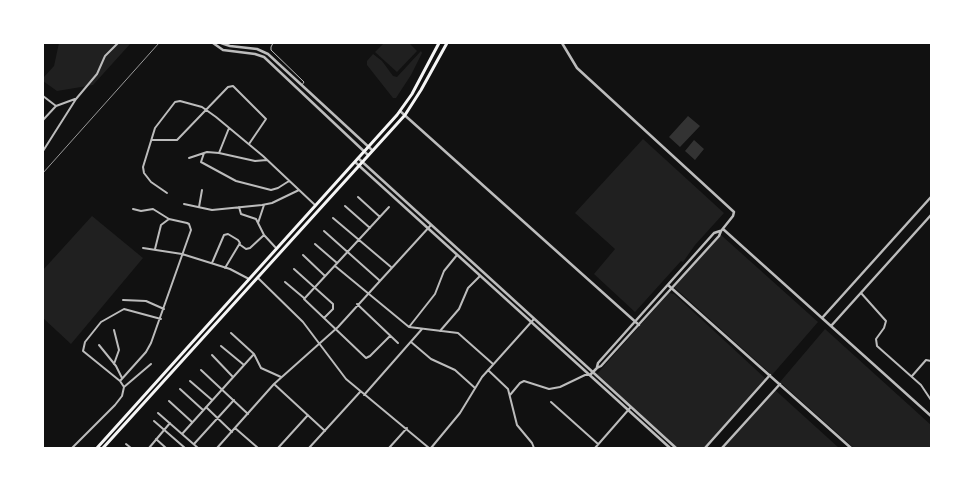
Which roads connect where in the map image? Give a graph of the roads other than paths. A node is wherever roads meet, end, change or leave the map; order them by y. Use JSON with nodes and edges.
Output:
{"nodes":[{"id":1,"x":118,"y":43,"type":"edge"},
{"id":2,"x":213,"y":43,"type":"edge"},
{"id":3,"x":221,"y":43,"type":"edge"},
{"id":4,"x":273,"y":43,"type":"edge"},
{"id":5,"x":439,"y":43,"type":"edge"},
{"id":6,"x":447,"y":43,"type":"edge"},
{"id":7,"x":562,"y":43,"type":"edge"},
{"id":8,"x":302,"y":85,"type":"junction"},
{"id":9,"x":43,"y":96,"type":"edge"},
{"id":10,"x":76,"y":99,"type":"junction"},
{"id":11,"x":56,"y":106,"type":"junction"},
{"id":12,"x":206,"y":110,"type":"junction"},
{"id":13,"x":400,"y":111,"type":"junction"},
{"id":14,"x":405,"y":115,"type":"junction"},
{"id":15,"x":43,"y":120,"type":"edge"},
{"id":16,"x":229,"y":128,"type":"junction"},
{"id":17,"x":152,"y":140,"type":"junction"},
{"id":18,"x":249,"y":144,"type":"junction"},
{"id":19,"x":368,"y":146,"type":"junction"},
{"id":20,"x":43,"y":150,"type":"edge"},
{"id":21,"x":372,"y":150,"type":"junction"},
{"id":22,"x":364,"y":151,"type":"junction"},
{"id":23,"x":204,"y":153,"type":"junction"},
{"id":24,"x":219,"y":153,"type":"junction"},
{"id":25,"x":368,"y":155,"type":"junction"},
{"id":26,"x":189,"y":158,"type":"dead end"},
{"id":27,"x":358,"y":158,"type":"junction"},
{"id":28,"x":267,"y":160,"type":"junction"},
{"id":29,"x":355,"y":162,"type":"junction"},
{"id":30,"x":362,"y":162,"type":"junction"},
{"id":31,"x":359,"y":165,"type":"junction"},
{"id":32,"x":289,"y":181,"type":"junction"},
{"id":33,"x":202,"y":190,"type":"dead end"},
{"id":34,"x":299,"y":190,"type":"junction"},
{"id":35,"x":167,"y":193,"type":"dead end"},
{"id":36,"x":358,"y":197,"type":"dead end"},
{"id":37,"x":931,"y":197,"type":"edge"},
{"id":38,"x":184,"y":204,"type":"dead end"},
{"id":39,"x":264,"y":205,"type":"junction"},
{"id":40,"x":315,"y":206,"type":"junction"},
{"id":41,"x":345,"y":206,"type":"dead end"},
{"id":42,"x":199,"y":207,"type":"junction"},
{"id":43,"x":239,"y":207,"type":"junction"},
{"id":44,"x":389,"y":207,"type":"dead end"},
{"id":45,"x":133,"y":209,"type":"dead end"},
{"id":46,"x":931,"y":215,"type":"edge"},
{"id":47,"x":380,"y":217,"type":"junction"},
{"id":48,"x":333,"y":218,"type":"dead end"},
{"id":49,"x":169,"y":219,"type":"junction"},
{"id":50,"x":258,"y":223,"type":"junction"},
{"id":51,"x":431,"y":225,"type":"junction"},
{"id":52,"x":370,"y":228,"type":"junction"},
{"id":53,"x":428,"y":228,"type":"junction"},
{"id":54,"x":722,"y":230,"type":"junction"},
{"id":55,"x":324,"y":232,"type":"dead end"},
{"id":56,"x":264,"y":235,"type":"junction"},
{"id":57,"x":358,"y":240,"type":"junction"},
{"id":58,"x":239,"y":244,"type":"junction"},
{"id":59,"x":315,"y":244,"type":"dead end"},
{"id":60,"x":143,"y":248,"type":"dead end"},
{"id":61,"x":276,"y":248,"type":"junction"},
{"id":62,"x":154,"y":249,"type":"junction"},
{"id":63,"x":348,"y":252,"type":"junction"},
{"id":64,"x":182,"y":254,"type":"junction"},
{"id":65,"x":303,"y":255,"type":"dead end"},
{"id":66,"x":457,"y":255,"type":"junction"},
{"id":67,"x":337,"y":263,"type":"junction"},
{"id":68,"x":212,"y":264,"type":"junction"},
{"id":69,"x":335,"y":266,"type":"junction"},
{"id":70,"x":391,"y":267,"type":"junction"},
{"id":71,"x":225,"y":268,"type":"junction"},
{"id":72,"x":294,"y":269,"type":"dead end"},
{"id":73,"x":253,"y":274,"type":"junction"},
{"id":74,"x":325,"y":276,"type":"junction"},
{"id":75,"x":480,"y":276,"type":"junction"},
{"id":76,"x":257,"y":277,"type":"junction"},
{"id":77,"x":249,"y":280,"type":"junction"},
{"id":78,"x":379,"y":280,"type":"junction"},
{"id":79,"x":285,"y":282,"type":"dead end"},
{"id":80,"x":668,"y":285,"type":"junction"},
{"id":81,"x":315,"y":288,"type":"junction"},
{"id":82,"x":672,"y":288,"type":"junction"},
{"id":83,"x":368,"y":292,"type":"junction"},
{"id":84,"x":861,"y":293,"type":"junction"},
{"id":85,"x":304,"y":299,"type":"junction"},
{"id":86,"x":123,"y":300,"type":"dead end"},
{"id":87,"x":357,"y":304,"type":"junction"},
{"id":88,"x":164,"y":309,"type":"junction"},
{"id":89,"x":324,"y":318,"type":"junction"},
{"id":90,"x":822,"y":318,"type":"junction"},
{"id":91,"x":161,"y":319,"type":"junction"},
{"id":92,"x":534,"y":319,"type":"junction"},
{"id":93,"x":530,"y":322,"type":"junction"},
{"id":94,"x":635,"y":322,"type":"junction"},
{"id":95,"x":639,"y":325,"type":"junction"},
{"id":96,"x":831,"y":326,"type":"junction"},
{"id":97,"x":409,"y":327,"type":"junction"},
{"id":98,"x":335,"y":329,"type":"junction"},
{"id":99,"x":422,"y":329,"type":"junction"},
{"id":100,"x":114,"y":330,"type":"dead end"},
{"id":101,"x":440,"y":331,"type":"junction"},
{"id":102,"x":231,"y":333,"type":"dead end"},
{"id":103,"x":390,"y":336,"type":"junction"},
{"id":104,"x":411,"y":342,"type":"junction"},
{"id":105,"x":318,"y":343,"type":"junction"},
{"id":106,"x":398,"y":343,"type":"dead end"},
{"id":107,"x":99,"y":345,"type":"dead end"},
{"id":108,"x":221,"y":346,"type":"dead end"},
{"id":109,"x":254,"y":354,"type":"junction"},
{"id":110,"x":212,"y":355,"type":"dead end"},
{"id":111,"x":931,"y":361,"type":"edge"},
{"id":112,"x":114,"y":364,"type":"junction"},
{"id":113,"x":151,"y":364,"type":"dead end"},
{"id":114,"x":493,"y":364,"type":"junction"},
{"id":115,"x":244,"y":365,"type":"junction"},
{"id":116,"x":596,"y":368,"type":"junction"},
{"id":117,"x":201,"y":370,"type":"dead end"},
{"id":118,"x":488,"y":370,"type":"junction"},
{"id":119,"x":591,"y":374,"type":"junction"},
{"id":120,"x":770,"y":375,"type":"junction"},
{"id":121,"x":912,"y":376,"type":"junction"},
{"id":122,"x":233,"y":377,"type":"junction"},
{"id":123,"x":281,"y":377,"type":"junction"},
{"id":124,"x":122,"y":378,"type":"junction"},
{"id":125,"x":120,"y":381,"type":"junction"},
{"id":126,"x":190,"y":381,"type":"dead end"},
{"id":127,"x":274,"y":384,"type":"junction"},
{"id":128,"x":780,"y":384,"type":"junction"},
{"id":129,"x":124,"y":387,"type":"junction"},
{"id":130,"x":475,"y":388,"type":"junction"},
{"id":131,"x":180,"y":389,"type":"dead end"},
{"id":132,"x":222,"y":389,"type":"junction"},
{"id":133,"x":360,"y":392,"type":"junction"},
{"id":134,"x":364,"y":395,"type":"junction"},
{"id":135,"x":510,"y":395,"type":"junction"},
{"id":136,"x":212,"y":400,"type":"junction"},
{"id":137,"x":234,"y":400,"type":"junction"},
{"id":138,"x":931,"y":400,"type":"edge"},
{"id":139,"x":169,"y":401,"type":"dead end"},
{"id":140,"x":551,"y":402,"type":"dead end"},
{"id":141,"x":206,"y":407,"type":"junction"},
{"id":142,"x":629,"y":409,"type":"junction"},
{"id":143,"x":203,"y":410,"type":"junction"},
{"id":144,"x":158,"y":413,"type":"dead end"},
{"id":145,"x":248,"y":414,"type":"junction"},
{"id":146,"x":308,"y":415,"type":"junction"},
{"id":147,"x":931,"y":416,"type":"edge"},
{"id":148,"x":217,"y":418,"type":"junction"},
{"id":149,"x":154,"y":421,"type":"dead end"},
{"id":150,"x":192,"y":422,"type":"junction"},
{"id":151,"x":170,"y":423,"type":"junction"},
{"id":152,"x":235,"y":428,"type":"junction"},
{"id":153,"x":407,"y":428,"type":"junction"},
{"id":154,"x":164,"y":430,"type":"junction"},
{"id":155,"x":325,"y":430,"type":"junction"},
{"id":156,"x":232,"y":432,"type":"junction"},
{"id":157,"x":182,"y":434,"type":"junction"},
{"id":158,"x":156,"y":439,"type":"junction"},
{"id":159,"x":126,"y":444,"type":"dead end"},
{"id":160,"x":194,"y":444,"type":"junction"},
{"id":161,"x":598,"y":444,"type":"junction"},
{"id":162,"x":535,"y":447,"type":"edge"},
{"id":163,"x":72,"y":448,"type":"edge"},
{"id":164,"x":97,"y":448,"type":"edge"},
{"id":165,"x":103,"y":448,"type":"edge"},
{"id":166,"x":131,"y":448,"type":"edge"},
{"id":167,"x":148,"y":448,"type":"edge"},
{"id":168,"x":166,"y":448,"type":"edge"},
{"id":169,"x":186,"y":448,"type":"edge"},
{"id":170,"x":198,"y":448,"type":"edge"},
{"id":171,"x":217,"y":448,"type":"edge"},
{"id":172,"x":258,"y":448,"type":"edge"},
{"id":173,"x":278,"y":448,"type":"edge"},
{"id":174,"x":309,"y":448,"type":"edge"},
{"id":175,"x":389,"y":448,"type":"edge"},
{"id":176,"x":430,"y":448,"type":"edge"},
{"id":177,"x":595,"y":448,"type":"edge"},
{"id":178,"x":670,"y":448,"type":"edge"},
{"id":179,"x":676,"y":448,"type":"edge"},
{"id":180,"x":705,"y":448,"type":"edge"},
{"id":181,"x":722,"y":448,"type":"edge"},
{"id":182,"x":851,"y":448,"type":"edge"}],
"edges":[{"from":1,"to":10,"type":"street"},
{"from":2,"to":22,"type":"street"},
{"from":3,"to":8,"type":"street"},
{"from":4,"to":8,"type":"lane"},
{"from":5,"to":13,"type":"main road"},
{"from":6,"to":14,"type":"main road"},
{"from":7,"to":54,"type":"street"},
{"from":8,"to":19,"type":"street"},
{"from":9,"to":11,"type":"street"},
{"from":10,"to":11,"type":"street"},
{"from":10,"to":20,"type":"street"},
{"from":11,"to":15,"type":"street"},
{"from":12,"to":16,"type":"street"},
{"from":12,"to":17,"type":"street"},
{"from":12,"to":17,"type":"street"},
{"from":12,"to":18,"type":"street"},
{"from":13,"to":14,"type":"street"},
{"from":13,"to":19,"type":"main road"},
{"from":14,"to":21,"type":"main road"},
{"from":14,"to":94,"type":"street"},
{"from":16,"to":18,"type":"street"},
{"from":16,"to":24,"type":"street"},
{"from":17,"to":35,"type":"street"},
{"from":18,"to":28,"type":"street"},
{"from":19,"to":21,"type":"street"},
{"from":19,"to":22,"type":"main road"},
{"from":21,"to":25,"type":"main road"},
{"from":22,"to":25,"type":"street"},
{"from":22,"to":27,"type":"main road"},
{"from":23,"to":24,"type":"street"},
{"from":23,"to":26,"type":"street"},
{"from":23,"to":32,"type":"street"},
{"from":24,"to":28,"type":"street"},
{"from":25,"to":30,"type":"main road"},
{"from":27,"to":29,"type":"main road"},
{"from":27,"to":30,"type":"street"},
{"from":28,"to":32,"type":"street"},
{"from":29,"to":31,"type":"street"},
{"from":29,"to":40,"type":"main road"},
{"from":30,"to":31,"type":"main road"},
{"from":30,"to":51,"type":"street"},
{"from":31,"to":53,"type":"street"},
{"from":31,"to":76,"type":"main road"},
{"from":32,"to":34,"type":"street"},
{"from":33,"to":42,"type":"street"},
{"from":34,"to":39,"type":"street"},
{"from":34,"to":40,"type":"street"},
{"from":36,"to":47,"type":"street"},
{"from":37,"to":90,"type":"street"},
{"from":38,"to":42,"type":"street"},
{"from":39,"to":43,"type":"street"},
{"from":39,"to":50,"type":"street"},
{"from":40,"to":61,"type":"main road"},
{"from":41,"to":52,"type":"street"},
{"from":42,"to":43,"type":"street"},
{"from":43,"to":50,"type":"street"},
{"from":44,"to":47,"type":"street"},
{"from":45,"to":49,"type":"street"},
{"from":46,"to":84,"type":"street"},
{"from":47,"to":52,"type":"street"},
{"from":48,"to":57,"type":"street"},
{"from":49,"to":62,"type":"street"},
{"from":49,"to":64,"type":"street"},
{"from":50,"to":56,"type":"street"},
{"from":51,"to":53,"type":"street"},
{"from":51,"to":92,"type":"street"},
{"from":52,"to":57,"type":"street"},
{"from":53,"to":66,"type":"street"},
{"from":53,"to":70,"type":"street"},
{"from":54,"to":80,"type":"street"},
{"from":54,"to":82,"type":"street"},
{"from":54,"to":90,"type":"street"},
{"from":55,"to":63,"type":"street"},
{"from":56,"to":58,"type":"street"},
{"from":56,"to":61,"type":"street"},
{"from":57,"to":63,"type":"street"},
{"from":57,"to":70,"type":"street"},
{"from":58,"to":68,"type":"street"},
{"from":58,"to":71,"type":"street"},
{"from":59,"to":67,"type":"street"},
{"from":60,"to":62,"type":"street"},
{"from":61,"to":73,"type":"main road"},
{"from":62,"to":64,"type":"street"},
{"from":63,"to":67,"type":"street"},
{"from":63,"to":78,"type":"street"},
{"from":64,"to":68,"type":"street"},
{"from":64,"to":88,"type":"street"},
{"from":65,"to":74,"type":"street"},
{"from":66,"to":75,"type":"street"},
{"from":66,"to":97,"type":"street"},
{"from":67,"to":69,"type":"street"},
{"from":68,"to":71,"type":"street"},
{"from":69,"to":74,"type":"street"},
{"from":69,"to":83,"type":"street"},
{"from":70,"to":78,"type":"street"},
{"from":71,"to":77,"type":"street"},
{"from":72,"to":81,"type":"street"},
{"from":73,"to":76,"type":"main road"},
{"from":73,"to":77,"type":"main road"},
{"from":74,"to":81,"type":"street"},
{"from":75,"to":93,"type":"street"},
{"from":75,"to":101,"type":"street"},
{"from":76,"to":105,"type":"street"},
{"from":76,"to":165,"type":"main road"},
{"from":77,"to":164,"type":"main road"},
{"from":78,"to":83,"type":"street"},
{"from":79,"to":85,"type":"street"},
{"from":80,"to":82,"type":"street"},
{"from":80,"to":94,"type":"street"},
{"from":81,"to":85,"type":"street"},
{"from":81,"to":89,"type":"street"},
{"from":82,"to":95,"type":"street"},
{"from":82,"to":120,"type":"street"},
{"from":83,"to":87,"type":"street"},
{"from":83,"to":97,"type":"street"},
{"from":84,"to":96,"type":"street"},
{"from":84,"to":121,"type":"street"},
{"from":85,"to":89,"type":"street"},
{"from":86,"to":88,"type":"street"},
{"from":87,"to":98,"type":"street"},
{"from":87,"to":103,"type":"street"},
{"from":88,"to":91,"type":"street"},
{"from":89,"to":98,"type":"street"},
{"from":90,"to":96,"type":"street"},
{"from":91,"to":124,"type":"street"},
{"from":91,"to":125,"type":"street"},
{"from":92,"to":93,"type":"street"},
{"from":92,"to":119,"type":"street"},
{"from":93,"to":114,"type":"street"},
{"from":93,"to":119,"type":"street"},
{"from":94,"to":95,"type":"street"},
{"from":94,"to":116,"type":"street"},
{"from":95,"to":116,"type":"street"},
{"from":96,"to":147,"type":"street"},
{"from":97,"to":99,"type":"street"},
{"from":98,"to":103,"type":"street"},
{"from":98,"to":105,"type":"street"},
{"from":99,"to":101,"type":"street"},
{"from":99,"to":104,"type":"street"},
{"from":100,"to":112,"type":"street"},
{"from":101,"to":114,"type":"street"},
{"from":102,"to":109,"type":"street"},
{"from":103,"to":106,"type":"street"},
{"from":104,"to":130,"type":"street"},
{"from":104,"to":134,"type":"street"},
{"from":105,"to":123,"type":"street"},
{"from":105,"to":133,"type":"street"},
{"from":107,"to":112,"type":"street"},
{"from":108,"to":115,"type":"street"},
{"from":109,"to":115,"type":"street"},
{"from":109,"to":123,"type":"street"},
{"from":110,"to":122,"type":"street"},
{"from":111,"to":121,"type":"street"},
{"from":112,"to":124,"type":"street"},
{"from":113,"to":129,"type":"street"},
{"from":114,"to":118,"type":"street"},
{"from":115,"to":122,"type":"street"},
{"from":116,"to":119,"type":"street"},
{"from":117,"to":132,"type":"street"},
{"from":118,"to":130,"type":"street"},
{"from":118,"to":135,"type":"street"},
{"from":119,"to":135,"type":"street"},
{"from":119,"to":142,"type":"street"},
{"from":120,"to":128,"type":"street"},
{"from":120,"to":180,"type":"street"},
{"from":121,"to":138,"type":"street"},
{"from":122,"to":132,"type":"street"},
{"from":123,"to":127,"type":"street"},
{"from":124,"to":125,"type":"street"},
{"from":125,"to":129,"type":"street"},
{"from":126,"to":136,"type":"street"},
{"from":127,"to":145,"type":"street"},
{"from":127,"to":146,"type":"street"},
{"from":128,"to":181,"type":"street"},
{"from":128,"to":182,"type":"street"},
{"from":129,"to":163,"type":"street"},
{"from":130,"to":176,"type":"street"},
{"from":131,"to":143,"type":"street"},
{"from":132,"to":136,"type":"street"},
{"from":132,"to":137,"type":"street"},
{"from":133,"to":134,"type":"street"},
{"from":133,"to":155,"type":"street"},
{"from":134,"to":153,"type":"street"},
{"from":135,"to":162,"type":"street"},
{"from":136,"to":141,"type":"street"},
{"from":137,"to":145,"type":"street"},
{"from":137,"to":148,"type":"street"},
{"from":139,"to":150,"type":"street"},
{"from":140,"to":161,"type":"street"},
{"from":141,"to":143,"type":"street"},
{"from":141,"to":148,"type":"street"},
{"from":142,"to":161,"type":"street"},
{"from":142,"to":178,"type":"street"},
{"from":142,"to":179,"type":"street"},
{"from":143,"to":150,"type":"street"},
{"from":144,"to":151,"type":"street"},
{"from":145,"to":152,"type":"street"},
{"from":146,"to":155,"type":"street"},
{"from":146,"to":173,"type":"street"},
{"from":148,"to":156,"type":"street"},
{"from":148,"to":160,"type":"street"},
{"from":149,"to":154,"type":"street"},
{"from":150,"to":157,"type":"street"},
{"from":151,"to":154,"type":"street"},
{"from":151,"to":157,"type":"street"},
{"from":152,"to":156,"type":"street"},
{"from":152,"to":172,"type":"street"},
{"from":153,"to":175,"type":"street"},
{"from":153,"to":176,"type":"street"},
{"from":154,"to":158,"type":"street"},
{"from":154,"to":169,"type":"street"},
{"from":155,"to":174,"type":"street"},
{"from":156,"to":171,"type":"street"},
{"from":157,"to":160,"type":"street"},
{"from":158,"to":167,"type":"street"},
{"from":158,"to":168,"type":"street"},
{"from":159,"to":166,"type":"street"},
{"from":160,"to":170,"type":"street"},
{"from":161,"to":177,"type":"street"}]}
